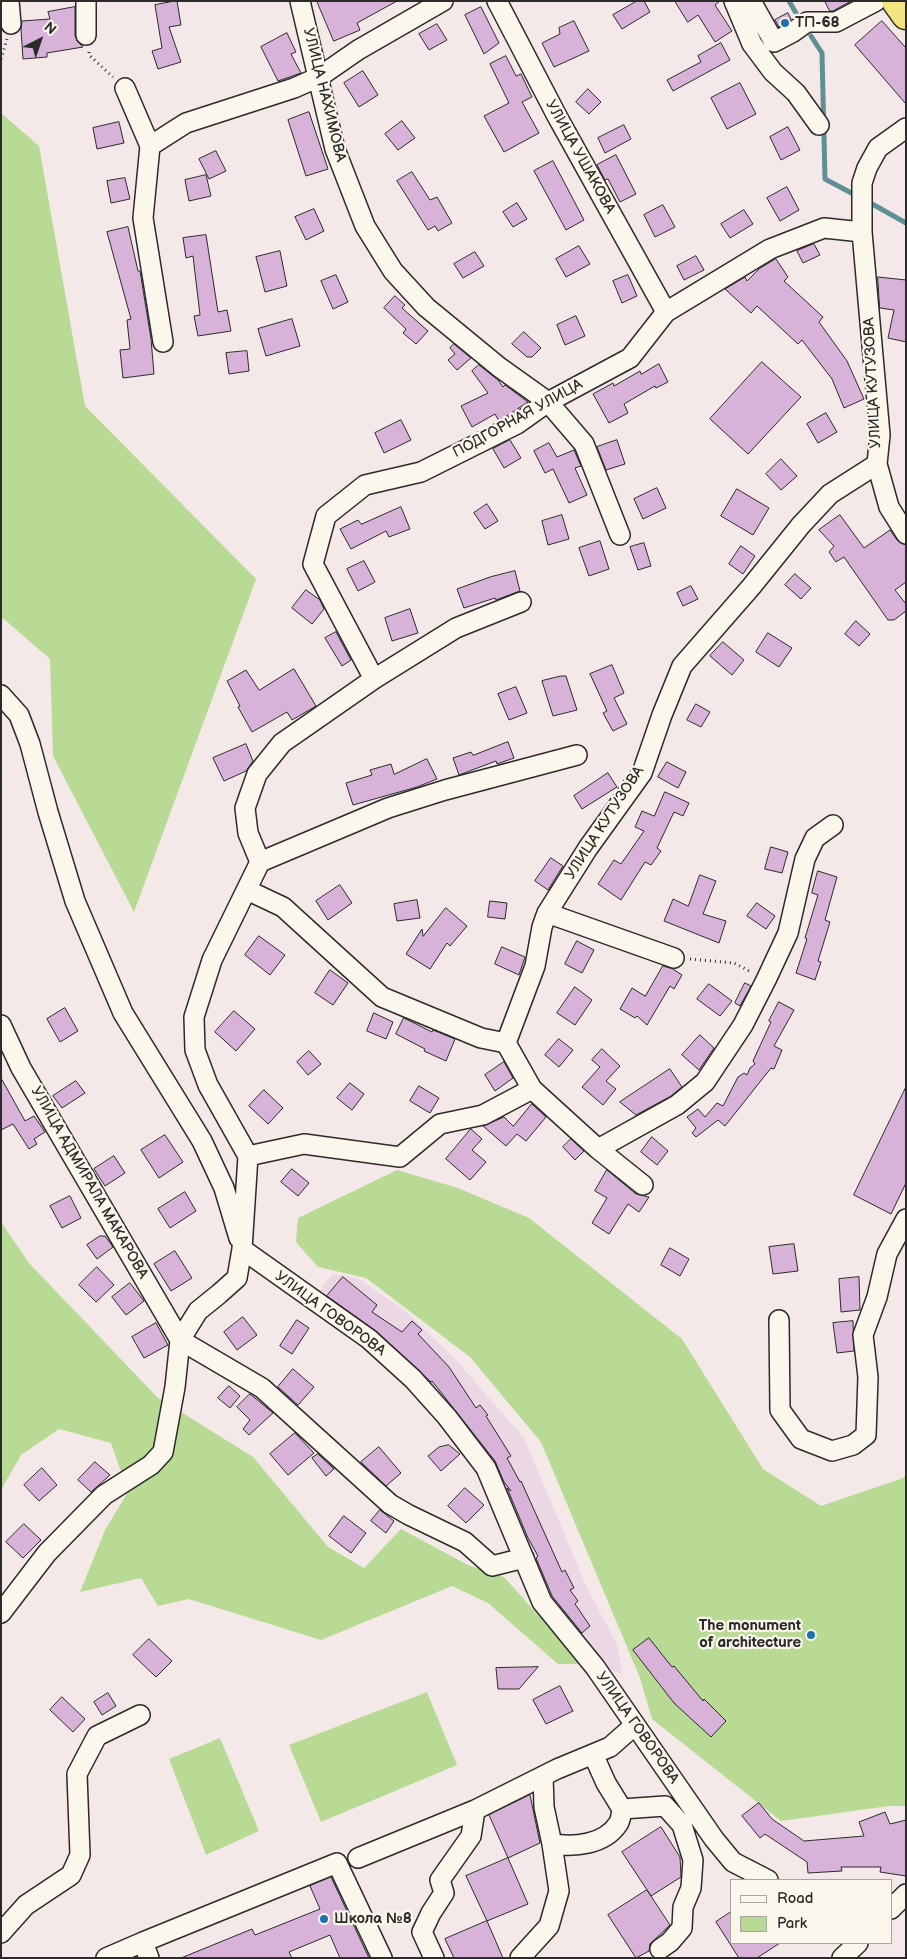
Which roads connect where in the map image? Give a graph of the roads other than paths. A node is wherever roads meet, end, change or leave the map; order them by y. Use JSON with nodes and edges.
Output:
{"nodes":[{"id":1,"x":9,"y":1,"type":"edge"},
{"id":2,"x":86,"y":1,"type":"edge"},
{"id":3,"x":300,"y":1,"type":"edge"},
{"id":4,"x":444,"y":1,"type":"edge"},
{"id":5,"x":497,"y":1,"type":"edge"},
{"id":6,"x":734,"y":1,"type":"edge"},
{"id":7,"x":751,"y":1,"type":"edge"},
{"id":8,"x":876,"y":1,"type":"edge"},
{"id":9,"x":896,"y":1,"type":"edge"},
{"id":10,"x":906,"y":15,"type":"edge"},
{"id":11,"x":12,"y":24,"type":"dead end"},
{"id":12,"x":86,"y":35,"type":"road end"},
{"id":13,"x":319,"y":76,"type":"junction"},
{"id":14,"x":125,"y":88,"type":"road end"},
{"id":15,"x":819,"y":125,"type":"dead end"},
{"id":16,"x":906,"y":128,"type":"edge"},
{"id":17,"x":150,"y":146,"type":"junction"},
{"id":18,"x":862,"y":232,"type":"junction"},
{"id":19,"x":666,"y":312,"type":"junction"},
{"id":20,"x":163,"y":342,"type":"dead end"},
{"id":21,"x":548,"y":402,"type":"junction"},
{"id":22,"x":877,"y":464,"type":"junction"},
{"id":23,"x":906,"y":534,"type":"edge"},
{"id":24,"x":620,"y":535,"type":"dead end"},
{"id":25,"x":521,"y":602,"type":"dead end"},
{"id":26,"x":374,"y":679,"type":"junction"},
{"id":27,"x":1,"y":695,"type":"edge"},
{"id":28,"x":578,"y":754,"type":"dead end"},
{"id":29,"x":832,"y":825,"type":"dead end"},
{"id":30,"x":260,"y":862,"type":"junction"},
{"id":31,"x":247,"y":890,"type":"junction"},
{"id":32,"x":547,"y":913,"type":"junction"},
{"id":33,"x":674,"y":958,"type":"road end"},
{"id":34,"x":1,"y":1025,"type":"edge"},
{"id":35,"x":506,"y":1042,"type":"junction"},
{"id":36,"x":532,"y":1089,"type":"junction"},
{"id":37,"x":598,"y":1150,"type":"junction"},
{"id":38,"x":248,"y":1156,"type":"junction"},
{"id":39,"x":643,"y":1185,"type":"dead end"},
{"id":40,"x":906,"y":1219,"type":"edge"},
{"id":41,"x":242,"y":1249,"type":"junction"},
{"id":42,"x":779,"y":1320,"type":"dead end"},
{"id":43,"x":180,"y":1340,"type":"junction"},
{"id":44,"x":524,"y":1558,"type":"junction"},
{"id":45,"x":1,"y":1613,"type":"edge"},
{"id":46,"x":140,"y":1715,"type":"dead end"},
{"id":47,"x":635,"y":1725,"type":"junction"},
{"id":48,"x":593,"y":1754,"type":"junction"},
{"id":49,"x":543,"y":1776,"type":"junction"},
{"id":50,"x":622,"y":1809,"type":"junction"},
{"id":51,"x":475,"y":1810,"type":"junction"},
{"id":52,"x":552,"y":1844,"type":"junction"},
{"id":53,"x":358,"y":1858,"type":"dead end"},
{"id":54,"x":766,"y":1879,"type":"edge"},
{"id":55,"x":892,"y":1893,"type":"edge"},
{"id":56,"x":906,"y":1893,"type":"edge"},
{"id":57,"x":892,"y":1908,"type":"edge"},
{"id":58,"x":1,"y":1933,"type":"edge"},
{"id":59,"x":857,"y":1944,"type":"edge"},
{"id":60,"x":660,"y":1949,"type":"dead end"},
{"id":61,"x":146,"y":1950,"type":"edge"},
{"id":62,"x":106,"y":1958,"type":"edge"},
{"id":63,"x":382,"y":1958,"type":"edge"},
{"id":64,"x":434,"y":1958,"type":"edge"},
{"id":65,"x":520,"y":1958,"type":"edge"},
{"id":66,"x":842,"y":1958,"type":"edge"}],
"edges":[{"from":1,"to":11,"type":"street"},
{"from":2,"to":12,"type":"street"},
{"from":3,"to":13,"type":"street","name":"УЛИЦА НАХИМОВА"},
{"from":4,"to":13,"type":"street"},
{"from":5,"to":19,"type":"street","name":"УЛИЦА УШАКОВА"},
{"from":6,"to":15,"type":"street"},
{"from":7,"to":8,"type":"street"},
{"from":9,"to":10,"type":"highway"},
{"from":13,"to":17,"type":"street"},
{"from":13,"to":21,"type":"street","name":"УЛИЦА НАХИМОВА"},
{"from":14,"to":17,"type":"street"},
{"from":16,"to":18,"type":"street","name":"УЛИЦА КУТУЗОВА"},
{"from":17,"to":20,"type":"street"},
{"from":18,"to":19,"type":"street","name":"ПОДГОРНАЯ УЛИЦА"},
{"from":18,"to":22,"type":"street","name":"УЛИЦА КУТУЗОВА"},
{"from":19,"to":21,"type":"street","name":"ПОДГОРНАЯ УЛИЦА"},
{"from":21,"to":24,"type":"street","name":"УЛИЦА НАХИМОВА"},
{"from":21,"to":26,"type":"street","name":"ПОДГОРНАЯ УЛИЦА"},
{"from":22,"to":23,"type":"street"},
{"from":22,"to":32,"type":"street","name":"УЛИЦА КУТУЗОВА"},
{"from":25,"to":26,"type":"street"},
{"from":26,"to":30,"type":"street"},
{"from":27,"to":41,"type":"street"},
{"from":28,"to":30,"type":"street"},
{"from":29,"to":37,"type":"street"},
{"from":30,"to":31,"type":"street"},
{"from":31,"to":35,"type":"street"},
{"from":31,"to":38,"type":"street"},
{"from":32,"to":33,"type":"street"},
{"from":32,"to":35,"type":"street","name":"УЛИЦА КУТУЗОВА"},
{"from":34,"to":43,"type":"street","name":"УЛИЦА АДМИРАЛА МАКАРОВА"},
{"from":35,"to":36,"type":"street"},
{"from":36,"to":37,"type":"street"},
{"from":36,"to":38,"type":"street"},
{"from":37,"to":39,"type":"street"},
{"from":38,"to":41,"type":"street"},
{"from":40,"to":42,"type":"street"},
{"from":41,"to":43,"type":"street"},
{"from":41,"to":44,"type":"street","name":"УЛИЦА ГОВОРОВА"},
{"from":43,"to":44,"type":"street"},
{"from":43,"to":45,"type":"street"},
{"from":44,"to":47,"type":"street","name":"УЛИЦА ГОВОРОВА"},
{"from":46,"to":58,"type":"street"},
{"from":47,"to":48,"type":"street"},
{"from":47,"to":54,"type":"street","name":"УЛИЦА ГОВОРОВА"},
{"from":48,"to":49,"type":"street"},
{"from":48,"to":50,"type":"street"},
{"from":49,"to":51,"type":"street"},
{"from":49,"to":52,"type":"street"},
{"from":50,"to":52,"type":"street"},
{"from":50,"to":60,"type":"street"},
{"from":51,"to":53,"type":"street"},
{"from":51,"to":64,"type":"street"},
{"from":52,"to":65,"type":"street"},
{"from":55,"to":56,"type":"street"},
{"from":56,"to":57,"type":"street"},
{"from":59,"to":66,"type":"street"},
{"from":61,"to":62,"type":"street"},
{"from":61,"to":63,"type":"street"}]}
